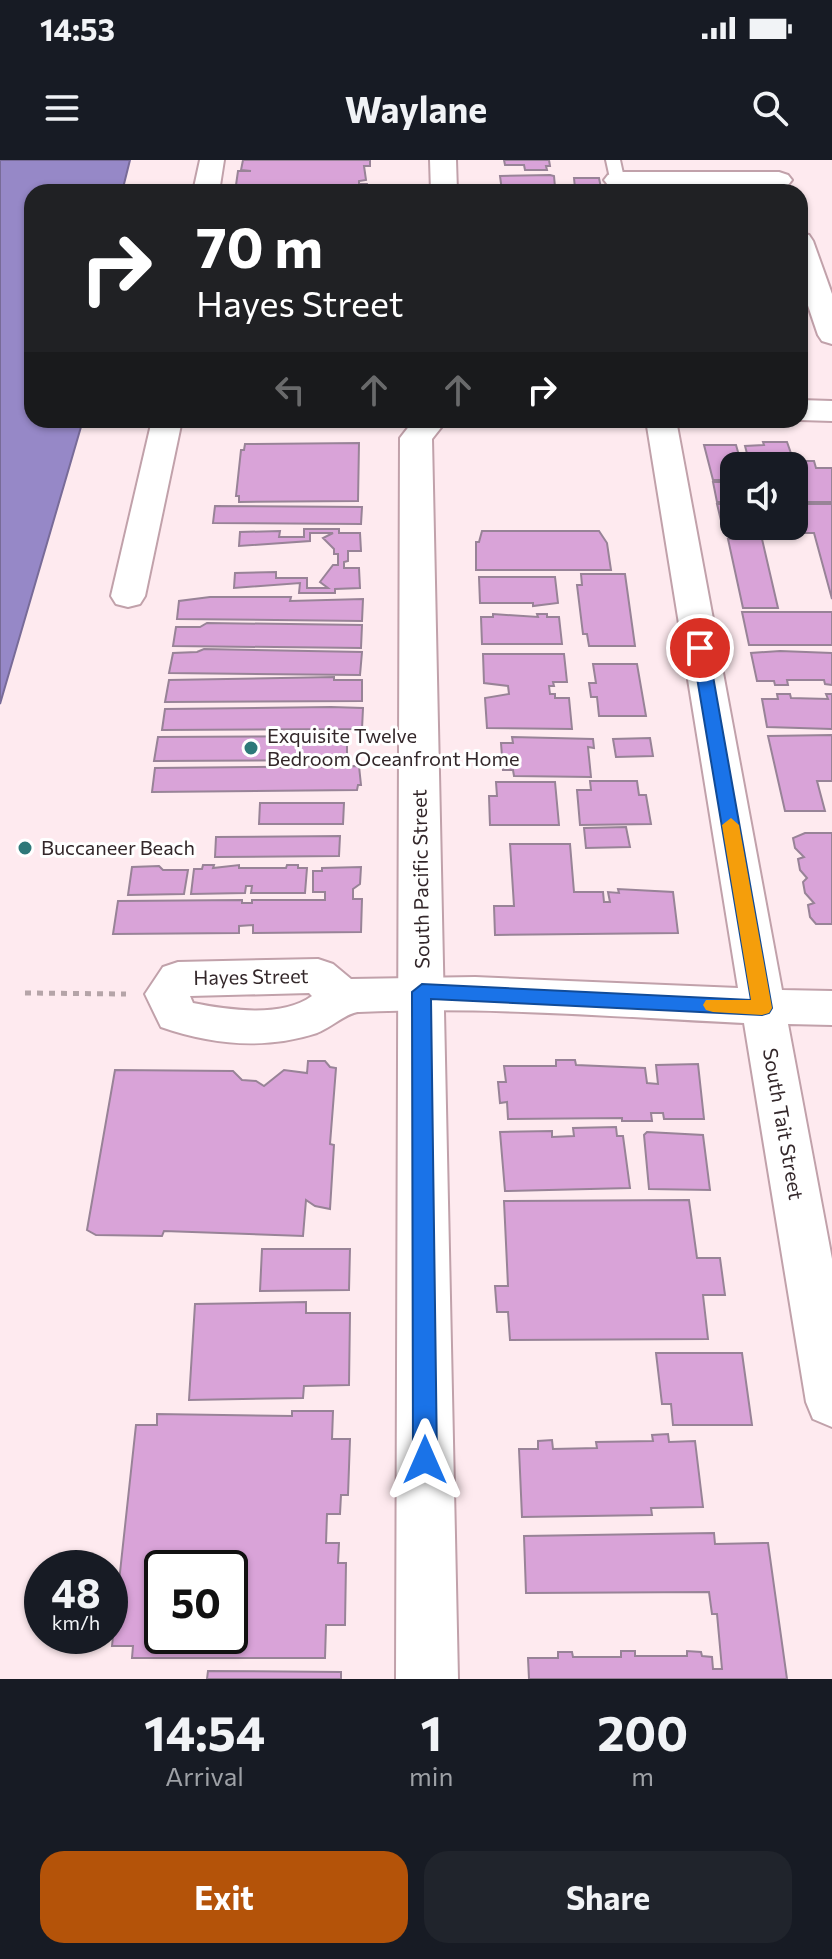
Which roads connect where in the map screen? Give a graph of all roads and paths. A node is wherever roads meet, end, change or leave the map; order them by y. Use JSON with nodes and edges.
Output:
{"nodes":[{"id":1,"x":212,"y":160,"type":"edge"},
{"id":2,"x":443,"y":160,"type":"edge"},
{"id":3,"x":617,"y":177,"type":"edge"},
{"id":4,"x":778,"y":177,"type":"edge"},
{"id":5,"x":208,"y":184,"type":"edge"},
{"id":6,"x":444,"y":184,"type":"edge"},
{"id":7,"x":808,"y":264,"type":"edge"},
{"id":8,"x":832,"y":335,"type":"edge"},
{"id":9,"x":808,"y":410,"type":"edge"},
{"id":10,"x":832,"y":411,"type":"edge"},
{"id":11,"x":165,"y":428,"type":"edge"},
{"id":12,"x":424,"y":428,"type":"edge"},
{"id":13,"x":662,"y":428,"type":"edge"},
{"id":14,"x":128,"y":596,"type":"dead end"},
{"id":15,"x":422,"y":992,"type":"junction"},
{"id":16,"x":25,"y":993,"type":"dead end"},
{"id":17,"x":85,"y":993,"type":"dead end"},
{"id":18,"x":341,"y":995,"type":"dead end"},
{"id":19,"x":762,"y":1008,"type":"junction"},
{"id":20,"x":832,"y":1008,"type":"edge"},
{"id":21,"x":832,"y":1402,"type":"edge"},
{"id":22,"x":427,"y":1679,"type":"edge"}],
"edges":[{"from":1,"to":5,"type":"street"},
{"from":2,"to":6,"type":"main road"},
{"from":3,"to":4,"type":"street"},
{"from":7,"to":8,"type":"street"},
{"from":9,"to":10,"type":"main road"},
{"from":11,"to":14,"type":"street"},
{"from":12,"to":15,"type":"main road","name":"South Pacific Street"},
{"from":13,"to":19,"type":"street","name":"South Tait Street"},
{"from":15,"to":18,"type":"street"},
{"from":15,"to":19,"type":"street"},
{"from":15,"to":22,"type":"main road","name":"South Pacific Street"},
{"from":16,"to":17,"type":"path"},
{"from":19,"to":20,"type":"street"},
{"from":19,"to":21,"type":"street","name":"South Tait Street"}]}
